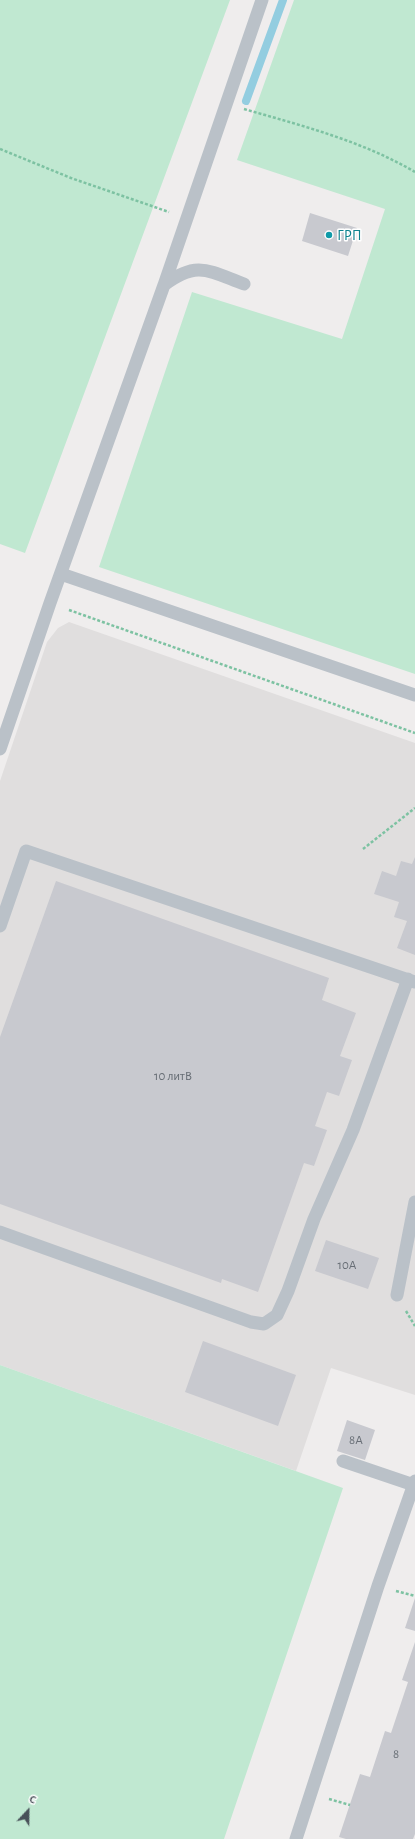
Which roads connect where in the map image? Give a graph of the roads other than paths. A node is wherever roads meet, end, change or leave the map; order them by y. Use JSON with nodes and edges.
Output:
{"nodes":[{"id":1,"x":262,"y":0,"type":"edge"},
{"id":2,"x":244,"y":284,"type":"dead end"},
{"id":3,"x":164,"y":285,"type":"junction"},
{"id":4,"x":61,"y":574,"type":"junction"},
{"id":5,"x":415,"y":695,"type":"edge"},
{"id":6,"x":3,"y":730,"type":"edge"},
{"id":7,"x":0,"y":749,"type":"edge"},
{"id":8,"x":0,"y":926,"type":"edge"},
{"id":9,"x":412,"y":980,"type":"edge"},
{"id":10,"x":415,"y":1202,"type":"edge"},
{"id":11,"x":0,"y":1232,"type":"edge"},
{"id":12,"x":397,"y":1295,"type":"dead end"},
{"id":13,"x":343,"y":1461,"type":"dead end"},
{"id":14,"x":414,"y":1483,"type":"edge"},
{"id":15,"x":296,"y":1839,"type":"edge"}],
"edges":[{"from":1,"to":3,"type":"lane"},
{"from":2,"to":3,"type":"lane"},
{"from":3,"to":4,"type":"lane"},
{"from":4,"to":5,"type":"lane"},
{"from":4,"to":6,"type":"lane"},
{"from":6,"to":7,"type":"lane"},
{"from":8,"to":9,"type":"lane"},
{"from":9,"to":11,"type":"lane"},
{"from":10,"to":12,"type":"lane"},
{"from":13,"to":14,"type":"lane"},
{"from":14,"to":15,"type":"lane"}]}
